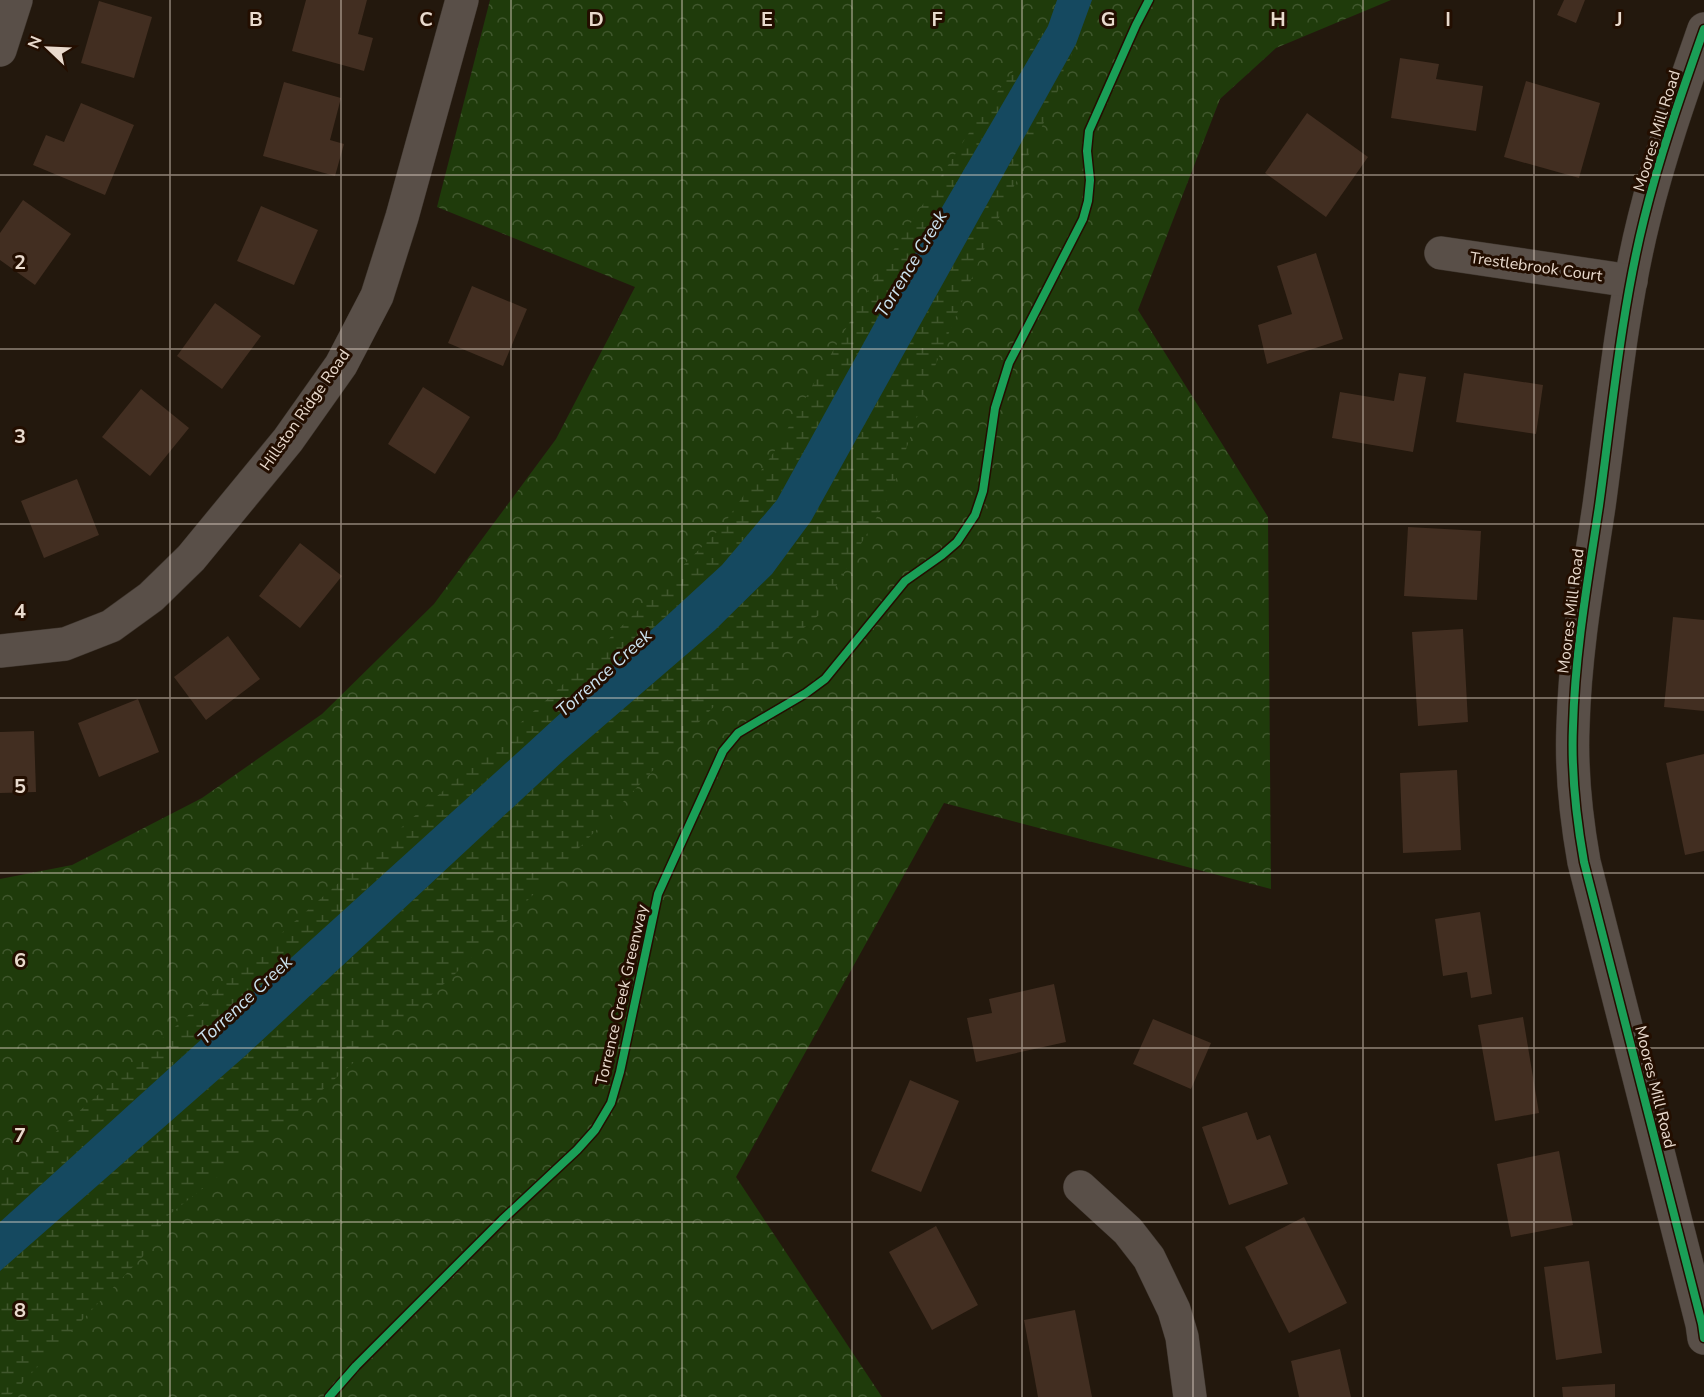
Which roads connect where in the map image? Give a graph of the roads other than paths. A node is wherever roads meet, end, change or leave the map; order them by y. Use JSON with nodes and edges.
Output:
{"nodes":[{"id":1,"x":16,"y":0,"type":"edge"},
{"id":2,"x":462,"y":0,"type":"edge"},
{"id":3,"x":1704,"y":29,"type":"edge"},
{"id":4,"x":0,"y":50,"type":"edge"},
{"id":5,"x":1441,"y":253,"type":"dead end"},
{"id":6,"x":1631,"y":280,"type":"junction"},
{"id":7,"x":0,"y":651,"type":"edge"},
{"id":8,"x":1080,"y":1187,"type":"dead end"},
{"id":9,"x":1704,"y":1338,"type":"edge"},
{"id":10,"x":1190,"y":1397,"type":"edge"}],
"edges":[{"from":1,"to":4,"type":"street"},
{"from":2,"to":7,"type":"street","name":"Hillston Ridge Road"},
{"from":3,"to":6,"type":"street","name":"Moores Mill Road"},
{"from":5,"to":6,"type":"street","name":"Trestlebrook Court"},
{"from":6,"to":9,"type":"street","name":"Moores Mill Road"},
{"from":8,"to":10,"type":"street"}]}
